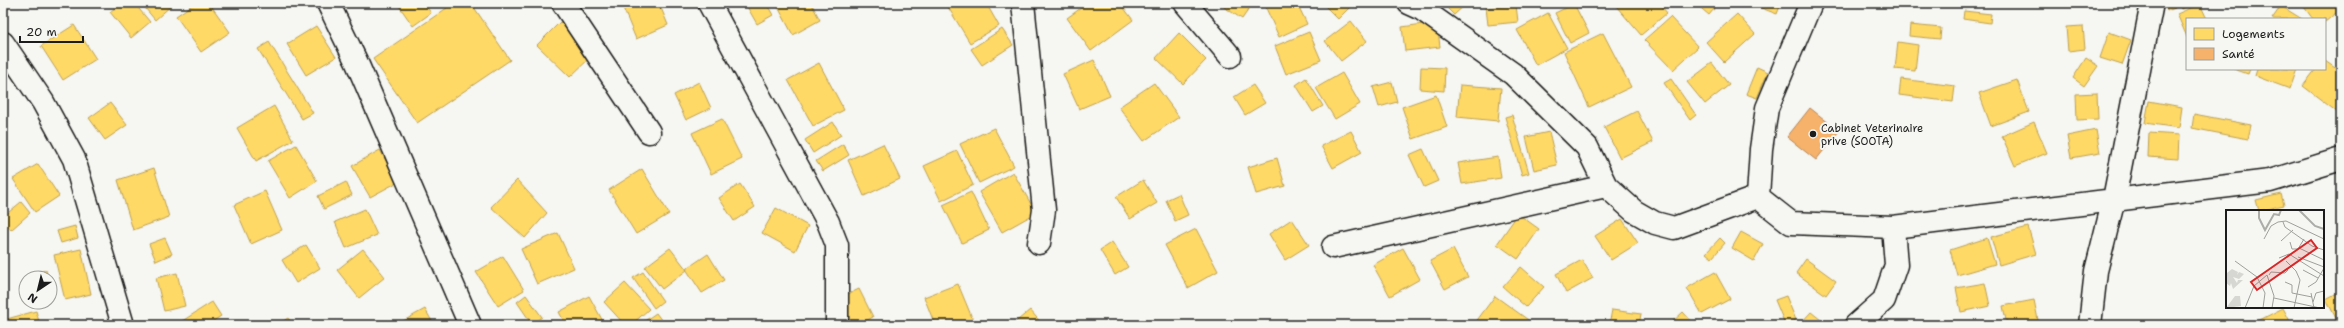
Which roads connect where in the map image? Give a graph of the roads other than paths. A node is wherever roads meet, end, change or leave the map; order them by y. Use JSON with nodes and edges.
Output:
{"nodes":[{"id":1,"x":328,"y":3,"type":"edge"},
{"id":2,"x":563,"y":3,"type":"edge"},
{"id":3,"x":709,"y":3,"type":"edge"},
{"id":4,"x":1023,"y":3,"type":"edge"},
{"id":5,"x":1185,"y":3,"type":"edge"},
{"id":6,"x":1409,"y":3,"type":"edge"},
{"id":7,"x":1811,"y":3,"type":"edge"},
{"id":8,"x":2152,"y":3,"type":"edge"},
{"id":9,"x":3,"y":43,"type":"edge"},
{"id":10,"x":1230,"y":56,"type":"dead end"},
{"id":11,"x":649,"y":132,"type":"dead end"},
{"id":12,"x":2341,"y":159,"type":"edge"},
{"id":13,"x":1606,"y":186,"type":"junction"},
{"id":14,"x":1758,"y":197,"type":"junction"},
{"id":15,"x":2114,"y":199,"type":"junction"},
{"id":16,"x":1893,"y":227,"type":"junction"},
{"id":17,"x":1039,"y":243,"type":"dead end"},
{"id":18,"x":1332,"y":247,"type":"dead end"},
{"id":19,"x":123,"y":325,"type":"edge"},
{"id":20,"x":470,"y":325,"type":"edge"},
{"id":21,"x":837,"y":325,"type":"edge"},
{"id":22,"x":1856,"y":325,"type":"edge"},
{"id":23,"x":2090,"y":325,"type":"edge"}],
"edges":[{"from":1,"to":20,"type":"street"},
{"from":2,"to":11,"type":"street"},
{"from":3,"to":21,"type":"street"},
{"from":4,"to":17,"type":"street"},
{"from":5,"to":10,"type":"street"},
{"from":6,"to":13,"type":"street"},
{"from":7,"to":14,"type":"street"},
{"from":8,"to":15,"type":"street"},
{"from":9,"to":19,"type":"street"},
{"from":12,"to":15,"type":"street"},
{"from":13,"to":14,"type":"street"},
{"from":13,"to":18,"type":"street"},
{"from":14,"to":16,"type":"street"},
{"from":15,"to":16,"type":"street"},
{"from":15,"to":23,"type":"street"},
{"from":16,"to":22,"type":"street"}]}
